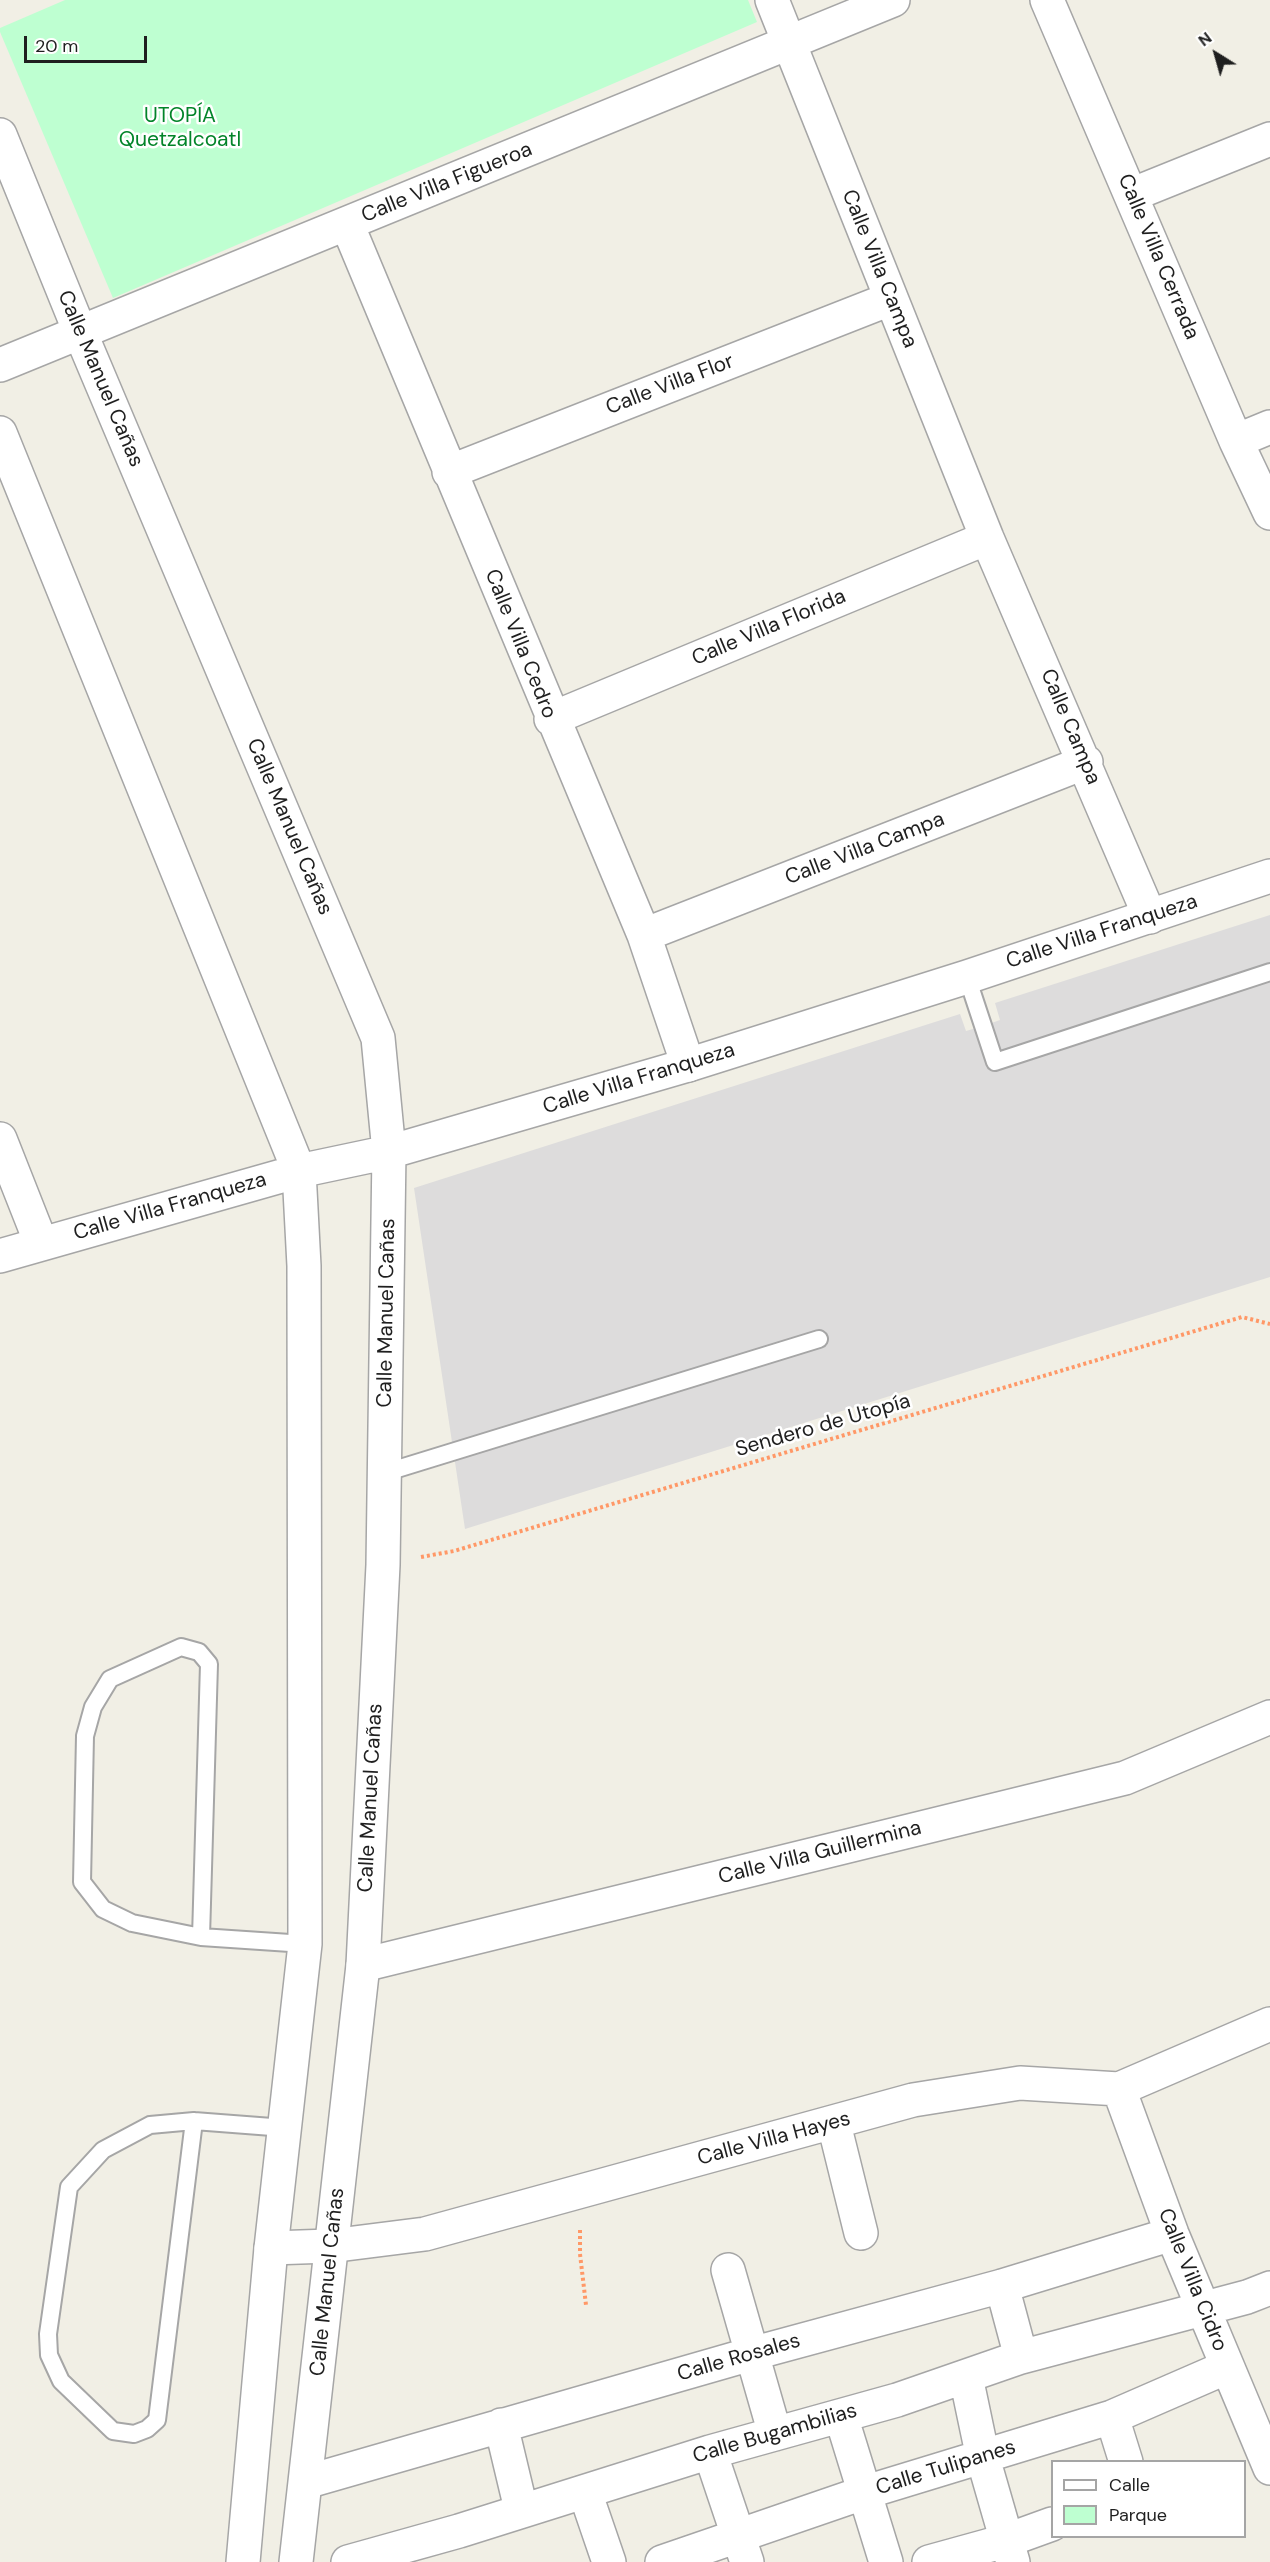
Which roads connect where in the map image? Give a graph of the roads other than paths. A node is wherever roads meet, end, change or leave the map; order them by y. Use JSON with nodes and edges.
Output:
{"nodes":[{"id":1,"x":772,"y":0,"type":"edge"},
{"id":2,"x":893,"y":0,"type":"edge"},
{"id":3,"x":1047,"y":0,"type":"edge"},
{"id":4,"x":789,"y":42,"type":"junction"},
{"id":5,"x":0,"y":135,"type":"edge"},
{"id":6,"x":1270,"y":139,"type":"edge"},
{"id":7,"x":1131,"y":195,"type":"junction"},
{"id":8,"x":347,"y":224,"type":"junction"},
{"id":9,"x":890,"y":299,"type":"junction"},
{"id":10,"x":80,"y":333,"type":"junction"},
{"id":11,"x":0,"y":365,"type":"edge"},
{"id":12,"x":1270,"y":427,"type":"edge"},
{"id":13,"x":0,"y":433,"type":"edge"},
{"id":14,"x":1236,"y":441,"type":"junction"},
{"id":15,"x":449,"y":472,"type":"junction"},
{"id":16,"x":1270,"y":513,"type":"edge"},
{"id":17,"x":987,"y":538,"type":"junction"},
{"id":18,"x":551,"y":718,"type":"junction"},
{"id":19,"x":1086,"y":762,"type":"junction"},
{"id":20,"x":1270,"y":876,"type":"edge"},
{"id":21,"x":1150,"y":917,"type":"junction"},
{"id":22,"x":644,"y":935,"type":"junction"},
{"id":23,"x":1270,"y":972,"type":"edge"},
{"id":24,"x":967,"y":977,"type":"junction"},
{"id":25,"x":688,"y":1065,"type":"junction"},
{"id":26,"x":0,"y":1139,"type":"edge"},
{"id":27,"x":389,"y":1152,"type":"junction"},
{"id":28,"x":299,"y":1171,"type":"junction"},
{"id":29,"x":41,"y":1243,"type":"junction"},
{"id":30,"x":0,"y":1256,"type":"edge"},
{"id":31,"x":819,"y":1339,"type":"dead end"},
{"id":32,"x":384,"y":1473,"type":"junction"},
{"id":33,"x":1270,"y":1717,"type":"edge"},
{"id":34,"x":201,"y":1937,"type":"junction"},
{"id":35,"x":305,"y":1944,"type":"junction"},
{"id":36,"x":363,"y":1965,"type":"junction"},
{"id":37,"x":1270,"y":2024,"type":"edge"},
{"id":38,"x":1119,"y":2089,"type":"junction"},
{"id":39,"x":194,"y":2121,"type":"junction"},
{"id":40,"x":834,"y":2124,"type":"junction"},
{"id":41,"x":285,"y":2128,"type":"junction"},
{"id":42,"x":861,"y":2233,"type":"dead end"},
{"id":43,"x":1172,"y":2234,"type":"junction"},
{"id":44,"x":330,"y":2246,"type":"junction"},
{"id":45,"x":271,"y":2248,"type":"junction"},
{"id":46,"x":729,"y":2270,"type":"dead end"},
{"id":47,"x":1002,"y":2286,"type":"junction"},
{"id":48,"x":1270,"y":2288,"type":"edge"},
{"id":49,"x":1203,"y":2307,"type":"junction"},
{"id":50,"x":751,"y":2354,"type":"junction"},
{"id":51,"x":1021,"y":2357,"type":"junction"},
{"id":52,"x":1227,"y":2367,"type":"junction"},
{"id":53,"x":966,"y":2377,"type":"junction"},
{"id":54,"x":841,"y":2416,"type":"junction"},
{"id":55,"x":1112,"y":2416,"type":"junction"},
{"id":56,"x":501,"y":2425,"type":"junction"},
{"id":57,"x":775,"y":2434,"type":"junction"},
{"id":58,"x":710,"y":2451,"type":"junction"},
{"id":59,"x":983,"y":2458,"type":"junction"},
{"id":60,"x":1125,"y":2460,"type":"edge"},
{"id":61,"x":1270,"y":2468,"type":"edge"},
{"id":62,"x":306,"y":2482,"type":"junction"},
{"id":63,"x":585,"y":2492,"type":"junction"},
{"id":64,"x":863,"y":2493,"type":"junction"},
{"id":65,"x":521,"y":2509,"type":"junction"},
{"id":66,"x":1051,"y":2525,"type":"edge"},
{"id":67,"x":743,"y":2549,"type":"edge"},
{"id":68,"x":1009,"y":2552,"type":"edge"},
{"id":69,"x":243,"y":2562,"type":"edge"},
{"id":70,"x":296,"y":2562,"type":"edge"},
{"id":71,"x":348,"y":2562,"type":"edge"},
{"id":72,"x":609,"y":2562,"type":"edge"},
{"id":73,"x":662,"y":2562,"type":"edge"},
{"id":74,"x":886,"y":2562,"type":"edge"},
{"id":75,"x":929,"y":2562,"type":"edge"}],
"edges":[{"from":1,"to":4,"type":"street","name":"Calle Villa Campa"},
{"from":2,"to":4,"type":"street","name":"Calle Villa Figueroa"},
{"from":3,"to":7,"type":"street","name":"Calle Villa Cerrada"},
{"from":4,"to":8,"type":"street","name":"Calle Villa Figueroa"},
{"from":4,"to":9,"type":"street","name":"Calle Villa Campa"},
{"from":5,"to":10,"type":"street","name":"Calle Manuel Cañas"},
{"from":6,"to":7,"type":"street"},
{"from":7,"to":14,"type":"street","name":"Calle Villa Cerrada"},
{"from":8,"to":10,"type":"street","name":"Calle Villa Figueroa"},
{"from":8,"to":15,"type":"street","name":"Calle Villa Cedro"},
{"from":9,"to":15,"type":"street","name":"Calle Villa Flor"},
{"from":9,"to":17,"type":"street","name":"Calle Villa Campa"},
{"from":10,"to":11,"type":"street","name":"Calle Villa Figueroa"},
{"from":10,"to":27,"type":"street","name":"Calle Manuel Cañas"},
{"from":12,"to":14,"type":"street"},
{"from":13,"to":28,"type":"street"},
{"from":14,"to":16,"type":"street","name":"Calle Villa Cerrada"},
{"from":15,"to":18,"type":"street","name":"Calle Villa Cedro"},
{"from":17,"to":18,"type":"street","name":"Calle Villa Florida"},
{"from":17,"to":19,"type":"street","name":"Calle Campa"},
{"from":18,"to":22,"type":"street","name":"Calle Villa Cedro"},
{"from":19,"to":21,"type":"street","name":"Calle Campa"},
{"from":19,"to":22,"type":"street","name":"Calle Villa Campa"},
{"from":20,"to":21,"type":"street","name":"Calle Villa Franqueza"},
{"from":21,"to":24,"type":"street","name":"Calle Villa Franqueza"},
{"from":22,"to":25,"type":"street","name":"Calle Villa Cedro"},
{"from":23,"to":24,"type":"lane"},
{"from":24,"to":25,"type":"street","name":"Calle Villa Franqueza"},
{"from":25,"to":27,"type":"street","name":"Calle Villa Franqueza"},
{"from":26,"to":29,"type":"street"},
{"from":27,"to":28,"type":"street","name":"Calle Villa Franqueza"},
{"from":27,"to":32,"type":"street","name":"Calle Manuel Cañas"},
{"from":28,"to":29,"type":"street","name":"Calle Villa Franqueza"},
{"from":28,"to":35,"type":"street"},
{"from":29,"to":30,"type":"street","name":"Calle Villa Franqueza"},
{"from":31,"to":32,"type":"lane"},
{"from":32,"to":36,"type":"street","name":"Calle Manuel Cañas"},
{"from":33,"to":36,"type":"street","name":"Calle Villa Guillermina"},
{"from":34,"to":34,"type":"lane"},
{"from":34,"to":35,"type":"lane"},
{"from":35,"to":41,"type":"street"},
{"from":36,"to":44,"type":"street","name":"Calle Manuel Cañas"},
{"from":37,"to":38,"type":"street","name":"Calle Villa Hayes"},
{"from":38,"to":40,"type":"street","name":"Calle Villa Hayes"},
{"from":38,"to":43,"type":"street","name":"Calle Villa Cidro"},
{"from":39,"to":39,"type":"lane"},
{"from":39,"to":41,"type":"lane"},
{"from":40,"to":42,"type":"street"},
{"from":40,"to":44,"type":"street","name":"Calle Villa Hayes"},
{"from":41,"to":45,"type":"street"},
{"from":43,"to":47,"type":"street","name":"Calle Rosales"},
{"from":43,"to":49,"type":"street","name":"Calle Villa Cidro"},
{"from":44,"to":45,"type":"street","name":"Calle Villa Hayes"},
{"from":44,"to":62,"type":"street","name":"Calle Manuel Cañas"},
{"from":45,"to":69,"type":"street"},
{"from":46,"to":50,"type":"street"},
{"from":47,"to":50,"type":"street","name":"Calle Rosales"},
{"from":47,"to":51,"type":"street"},
{"from":48,"to":49,"type":"street","name":"Calle Bugambilias"},
{"from":49,"to":51,"type":"street","name":"Calle Bugambilias"},
{"from":49,"to":52,"type":"street","name":"Calle Villa Cidro"},
{"from":50,"to":56,"type":"street","name":"Calle Rosales"},
{"from":50,"to":57,"type":"street"},
{"from":51,"to":53,"type":"street","name":"Calle Bugambilias"},
{"from":52,"to":55,"type":"street","name":"Calle Tulipanes"},
{"from":52,"to":61,"type":"street","name":"Calle Villa Cidro"},
{"from":53,"to":54,"type":"street","name":"Calle Bugambilias"},
{"from":53,"to":59,"type":"street"},
{"from":54,"to":57,"type":"street","name":"Calle Bugambilias"},
{"from":54,"to":64,"type":"street"},
{"from":55,"to":59,"type":"street","name":"Calle Tulipanes"},
{"from":55,"to":60,"type":"street"},
{"from":56,"to":62,"type":"street","name":"Calle Rosales"},
{"from":56,"to":65,"type":"street"},
{"from":57,"to":58,"type":"street","name":"Calle Bugambilias"},
{"from":58,"to":63,"type":"street","name":"Calle Bugambilias"},
{"from":58,"to":67,"type":"street"},
{"from":59,"to":64,"type":"street","name":"Calle Tulipanes"},
{"from":59,"to":68,"type":"street"},
{"from":62,"to":70,"type":"street","name":"Calle Manuel Cañas"},
{"from":63,"to":65,"type":"street","name":"Calle Bugambilias"},
{"from":63,"to":72,"type":"street"},
{"from":64,"to":67,"type":"street","name":"Calle Tulipanes"},
{"from":64,"to":74,"type":"street"},
{"from":65,"to":71,"type":"street","name":"Calle Bugambilias"},
{"from":66,"to":68,"type":"street"},
{"from":67,"to":73,"type":"street","name":"Calle Tulipanes"},
{"from":68,"to":75,"type":"street"}]}
